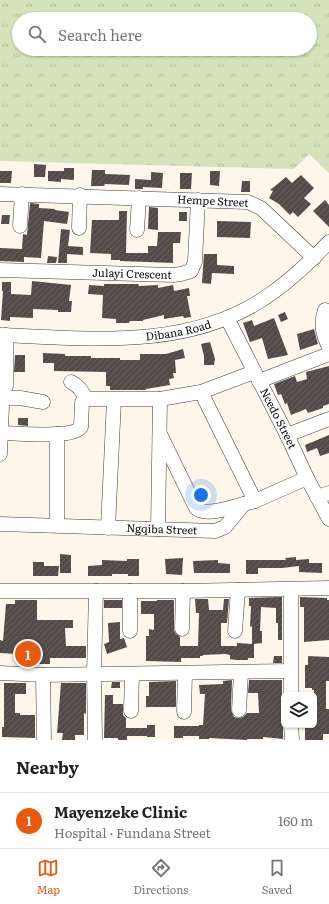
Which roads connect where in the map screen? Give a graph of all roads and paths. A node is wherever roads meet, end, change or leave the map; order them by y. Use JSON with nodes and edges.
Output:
{"nodes":[{"id":1,"x":0,"y":194,"type":"edge"},
{"id":2,"x":22,"y":194,"type":"junction"},
{"id":3,"x":80,"y":195,"type":"junction"},
{"id":4,"x":139,"y":198,"type":"junction"},
{"id":5,"x":198,"y":200,"type":"junction"},
{"id":6,"x":20,"y":226,"type":"dead end"},
{"id":7,"x":79,"y":228,"type":"dead end"},
{"id":8,"x":137,"y":230,"type":"dead end"},
{"id":9,"x":329,"y":242,"type":"edge"},
{"id":10,"x":314,"y":258,"type":"junction"},
{"id":11,"x":0,"y":270,"type":"edge"},
{"id":12,"x":325,"y":310,"type":"dead end"},
{"id":13,"x":227,"y":318,"type":"junction"},
{"id":14,"x":3,"y":335,"type":"edge"},
{"id":15,"x":329,"y":348,"type":"edge"},
{"id":16,"x":329,"y":354,"type":"edge"},
{"id":17,"x":256,"y":377,"type":"junction"},
{"id":18,"x":71,"y":382,"type":"dead end"},
{"id":19,"x":201,"y":392,"type":"junction"},
{"id":20,"x":0,"y":398,"type":"edge"},
{"id":21,"x":85,"y":399,"type":"junction"},
{"id":22,"x":160,"y":399,"type":"junction"},
{"id":23,"x":114,"y":400,"type":"junction"},
{"id":24,"x":43,"y":402,"type":"dead end"},
{"id":25,"x":329,"y":419,"type":"edge"},
{"id":26,"x":1,"y":433,"type":"junction"},
{"id":27,"x":57,"y":434,"type":"junction"},
{"id":28,"x":160,"y":434,"type":"junction"},
{"id":29,"x":287,"y":435,"type":"junction"},
{"id":30,"x":0,"y":454,"type":"edge"},
{"id":31,"x":307,"y":478,"type":"junction"},
{"id":32,"x":323,"y":495,"type":"edge"},
{"id":33,"x":250,"y":503,"type":"junction"},
{"id":34,"x":329,"y":519,"type":"edge"},
{"id":35,"x":0,"y":524,"type":"edge"},
{"id":36,"x":57,"y":525,"type":"junction"},
{"id":37,"x":108,"y":528,"type":"junction"},
{"id":38,"x":158,"y":529,"type":"junction"},
{"id":39,"x":329,"y":588,"type":"edge"},
{"id":40,"x":238,"y":590,"type":"junction"},
{"id":41,"x":291,"y":590,"type":"junction"},
{"id":42,"x":0,"y":591,"type":"edge"},
{"id":43,"x":96,"y":591,"type":"junction"},
{"id":44,"x":130,"y":591,"type":"junction"},
{"id":45,"x":184,"y":591,"type":"junction"},
{"id":46,"x":182,"y":629,"type":"dead end"},
{"id":47,"x":235,"y":631,"type":"dead end"},
{"id":48,"x":130,"y":632,"type":"dead end"},
{"id":49,"x":290,"y":671,"type":"junction"},
{"id":50,"x":185,"y":673,"type":"junction"},
{"id":51,"x":241,"y":673,"type":"junction"},
{"id":52,"x":0,"y":674,"type":"edge"},
{"id":53,"x":94,"y":674,"type":"junction"},
{"id":54,"x":132,"y":674,"type":"junction"},
{"id":55,"x":43,"y":675,"type":"junction"},
{"id":56,"x":291,"y":692,"type":"edge"},
{"id":57,"x":239,"y":710,"type":"dead end"},
{"id":58,"x":131,"y":711,"type":"dead end"},
{"id":59,"x":184,"y":712,"type":"dead end"},
{"id":60,"x":291,"y":728,"type":"edge"},
{"id":61,"x":44,"y":740,"type":"edge"},
{"id":62,"x":95,"y":740,"type":"edge"},
{"id":63,"x":292,"y":740,"type":"edge"}],
"edges":[{"from":1,"to":2,"type":"street","name":"Hempe Street"},
{"from":2,"to":3,"type":"street","name":"Hempe Street"},
{"from":2,"to":6,"type":"street"},
{"from":3,"to":4,"type":"street","name":"Hempe Street"},
{"from":3,"to":7,"type":"street"},
{"from":4,"to":5,"type":"street","name":"Hempe Street"},
{"from":4,"to":8,"type":"street"},
{"from":5,"to":10,"type":"street","name":"Hempe Street"},
{"from":5,"to":11,"type":"street","name":"Julayi Crescent"},
{"from":9,"to":10,"type":"street","name":"Dibana Road"},
{"from":10,"to":13,"type":"street","name":"Dibana Road"},
{"from":12,"to":15,"type":"street"},
{"from":13,"to":14,"type":"street","name":"Dibana Road"},
{"from":13,"to":17,"type":"street","name":"Ncedo Street"},
{"from":14,"to":20,"type":"street"},
{"from":16,"to":17,"type":"street"},
{"from":17,"to":19,"type":"street"},
{"from":17,"to":29,"type":"street","name":"Ncedo Street"},
{"from":18,"to":21,"type":"street"},
{"from":19,"to":22,"type":"street"},
{"from":19,"to":33,"type":"street"},
{"from":20,"to":24,"type":"street"},
{"from":20,"to":26,"type":"street"},
{"from":21,"to":23,"type":"street"},
{"from":21,"to":27,"type":"street"},
{"from":22,"to":23,"type":"street"},
{"from":22,"to":28,"type":"street"},
{"from":23,"to":37,"type":"street"},
{"from":25,"to":29,"type":"street"},
{"from":26,"to":27,"type":"street"},
{"from":26,"to":30,"type":"street"},
{"from":27,"to":36,"type":"street"},
{"from":28,"to":33,"type":"street"},
{"from":28,"to":38,"type":"street"},
{"from":29,"to":31,"type":"street","name":"Ncedo Street"},
{"from":31,"to":32,"type":"street","name":"Ncedo Street"},
{"from":31,"to":33,"type":"street","name":"Ngqiba Street"},
{"from":32,"to":34,"type":"street","name":"Ncedo Street"},
{"from":33,"to":38,"type":"street","name":"Ngqiba Street"},
{"from":35,"to":36,"type":"street","name":"Ngqiba Street"},
{"from":36,"to":37,"type":"street","name":"Ngqiba Street"},
{"from":37,"to":38,"type":"street","name":"Ngqiba Street"},
{"from":39,"to":41,"type":"street"},
{"from":40,"to":41,"type":"street"},
{"from":40,"to":45,"type":"street"},
{"from":40,"to":47,"type":"street"},
{"from":41,"to":49,"type":"street"},
{"from":42,"to":43,"type":"street"},
{"from":43,"to":44,"type":"street"},
{"from":43,"to":53,"type":"street"},
{"from":44,"to":45,"type":"street"},
{"from":44,"to":48,"type":"street"},
{"from":45,"to":46,"type":"street"},
{"from":49,"to":51,"type":"street"},
{"from":49,"to":56,"type":"street"},
{"from":50,"to":51,"type":"street"},
{"from":50,"to":54,"type":"street"},
{"from":50,"to":59,"type":"street"},
{"from":51,"to":57,"type":"street"},
{"from":52,"to":55,"type":"street"},
{"from":53,"to":54,"type":"street"},
{"from":53,"to":55,"type":"street"},
{"from":53,"to":62,"type":"street"},
{"from":54,"to":58,"type":"street"},
{"from":55,"to":61,"type":"street"},
{"from":60,"to":63,"type":"street"}]}
